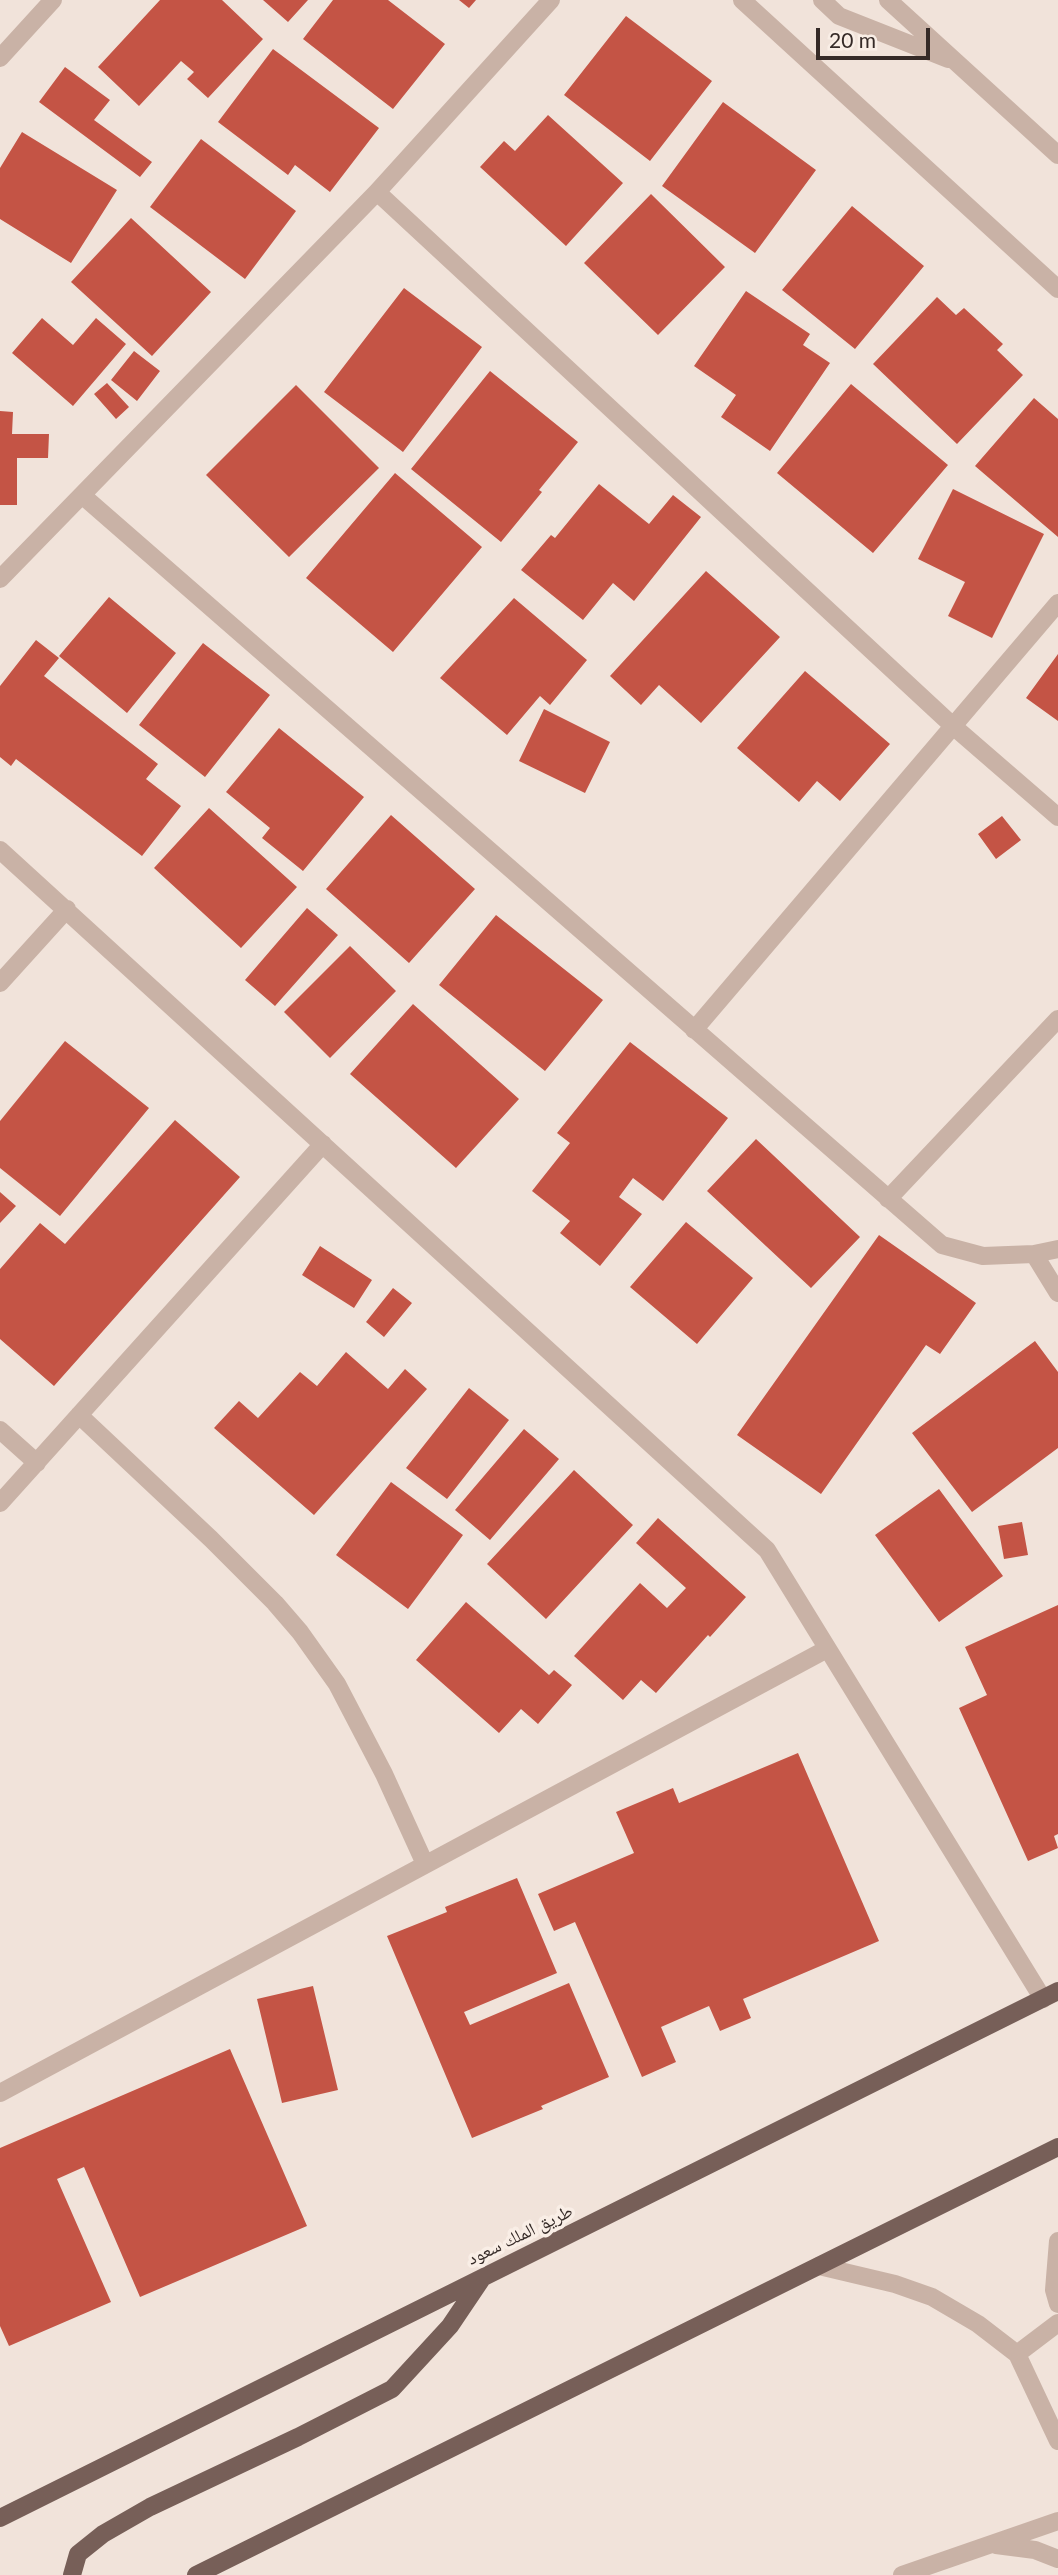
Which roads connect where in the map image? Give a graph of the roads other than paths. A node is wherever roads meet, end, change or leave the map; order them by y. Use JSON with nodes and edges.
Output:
{"nodes":[{"id":1,"x":53,"y":0,"type":"edge"},
{"id":2,"x":551,"y":0,"type":"edge"},
{"id":3,"x":742,"y":0,"type":"edge"},
{"id":4,"x":821,"y":0,"type":"edge"},
{"id":5,"x":888,"y":0,"type":"edge"},
{"id":6,"x":0,"y":58,"type":"edge"},
{"id":7,"x":958,"y":63,"type":"junction"},
{"id":8,"x":1058,"y":155,"type":"edge"},
{"id":9,"x":377,"y":192,"type":"junction"},
{"id":10,"x":1058,"y":289,"type":"edge"},
{"id":11,"x":83,"y":496,"type":"junction"},
{"id":12,"x":0,"y":579,"type":"edge"},
{"id":13,"x":1058,"y":603,"type":"edge"},
{"id":14,"x":953,"y":726,"type":"junction"},
{"id":15,"x":1058,"y":817,"type":"edge"},
{"id":16,"x":0,"y":850,"type":"edge"},
{"id":17,"x":67,"y":909,"type":"junction"},
{"id":18,"x":0,"y":983,"type":"edge"},
{"id":19,"x":1058,"y":1019,"type":"edge"},
{"id":20,"x":694,"y":1030,"type":"junction"},
{"id":21,"x":323,"y":1144,"type":"junction"},
{"id":22,"x":888,"y":1199,"type":"junction"},
{"id":23,"x":1058,"y":1249,"type":"edge"},
{"id":24,"x":1034,"y":1254,"type":"junction"},
{"id":25,"x":1058,"y":1293,"type":"edge"},
{"id":26,"x":79,"y":1415,"type":"junction"},
{"id":27,"x":0,"y":1430,"type":"edge"},
{"id":28,"x":37,"y":1463,"type":"junction"},
{"id":29,"x":0,"y":1503,"type":"edge"},
{"id":30,"x":828,"y":1649,"type":"junction"},
{"id":31,"x":425,"y":1864,"type":"junction"},
{"id":32,"x":1050,"y":1995,"type":"edge"},
{"id":33,"x":0,"y":2093,"type":"edge"},
{"id":34,"x":1058,"y":2147,"type":"edge"},
{"id":35,"x":1058,"y":2241,"type":"edge"},
{"id":36,"x":819,"y":2266,"type":"junction"},
{"id":37,"x":482,"y":2277,"type":"junction"},
{"id":38,"x":1058,"y":2304,"type":"edge"},
{"id":39,"x":1058,"y":2323,"type":"edge"},
{"id":40,"x":1017,"y":2354,"type":"junction"},
{"id":41,"x":1058,"y":2441,"type":"edge"},
{"id":42,"x":0,"y":2518,"type":"edge"},
{"id":43,"x":1058,"y":2521,"type":"edge"},
{"id":44,"x":992,"y":2544,"type":"junction"},
{"id":45,"x":1058,"y":2559,"type":"edge"},
{"id":46,"x":72,"y":2575,"type":"edge"},
{"id":47,"x":196,"y":2575,"type":"edge"},
{"id":48,"x":902,"y":2575,"type":"edge"}],
"edges":[{"from":1,"to":6,"type":"street"},
{"from":2,"to":9,"type":"street"},
{"from":3,"to":10,"type":"street"},
{"from":4,"to":7,"type":"street"},
{"from":5,"to":7,"type":"street"},
{"from":7,"to":8,"type":"street"},
{"from":9,"to":11,"type":"street"},
{"from":9,"to":14,"type":"street"},
{"from":11,"to":12,"type":"street"},
{"from":11,"to":20,"type":"street"},
{"from":13,"to":14,"type":"street"},
{"from":14,"to":15,"type":"street"},
{"from":14,"to":20,"type":"street"},
{"from":16,"to":17,"type":"street"},
{"from":17,"to":18,"type":"street"},
{"from":17,"to":21,"type":"street"},
{"from":19,"to":22,"type":"street"},
{"from":20,"to":22,"type":"street"},
{"from":21,"to":26,"type":"street"},
{"from":21,"to":30,"type":"street"},
{"from":22,"to":24,"type":"street"},
{"from":23,"to":24,"type":"street"},
{"from":24,"to":25,"type":"street"},
{"from":26,"to":28,"type":"street"},
{"from":26,"to":31,"type":"street"},
{"from":27,"to":28,"type":"street"},
{"from":28,"to":29,"type":"street"},
{"from":30,"to":31,"type":"street"},
{"from":30,"to":32,"type":"street"},
{"from":31,"to":33,"type":"street"},
{"from":32,"to":37,"type":"main road","name":"طريق الملك سعود"},
{"from":34,"to":36,"type":"main road"},
{"from":35,"to":38,"type":"street"},
{"from":36,"to":40,"type":"street"},
{"from":36,"to":47,"type":"main road"},
{"from":37,"to":42,"type":"main road","name":"طريق الملك سعود"},
{"from":37,"to":46,"type":"main road"},
{"from":39,"to":40,"type":"street"},
{"from":40,"to":41,"type":"street"},
{"from":43,"to":44,"type":"street"},
{"from":44,"to":45,"type":"street"},
{"from":44,"to":48,"type":"street"}]}
